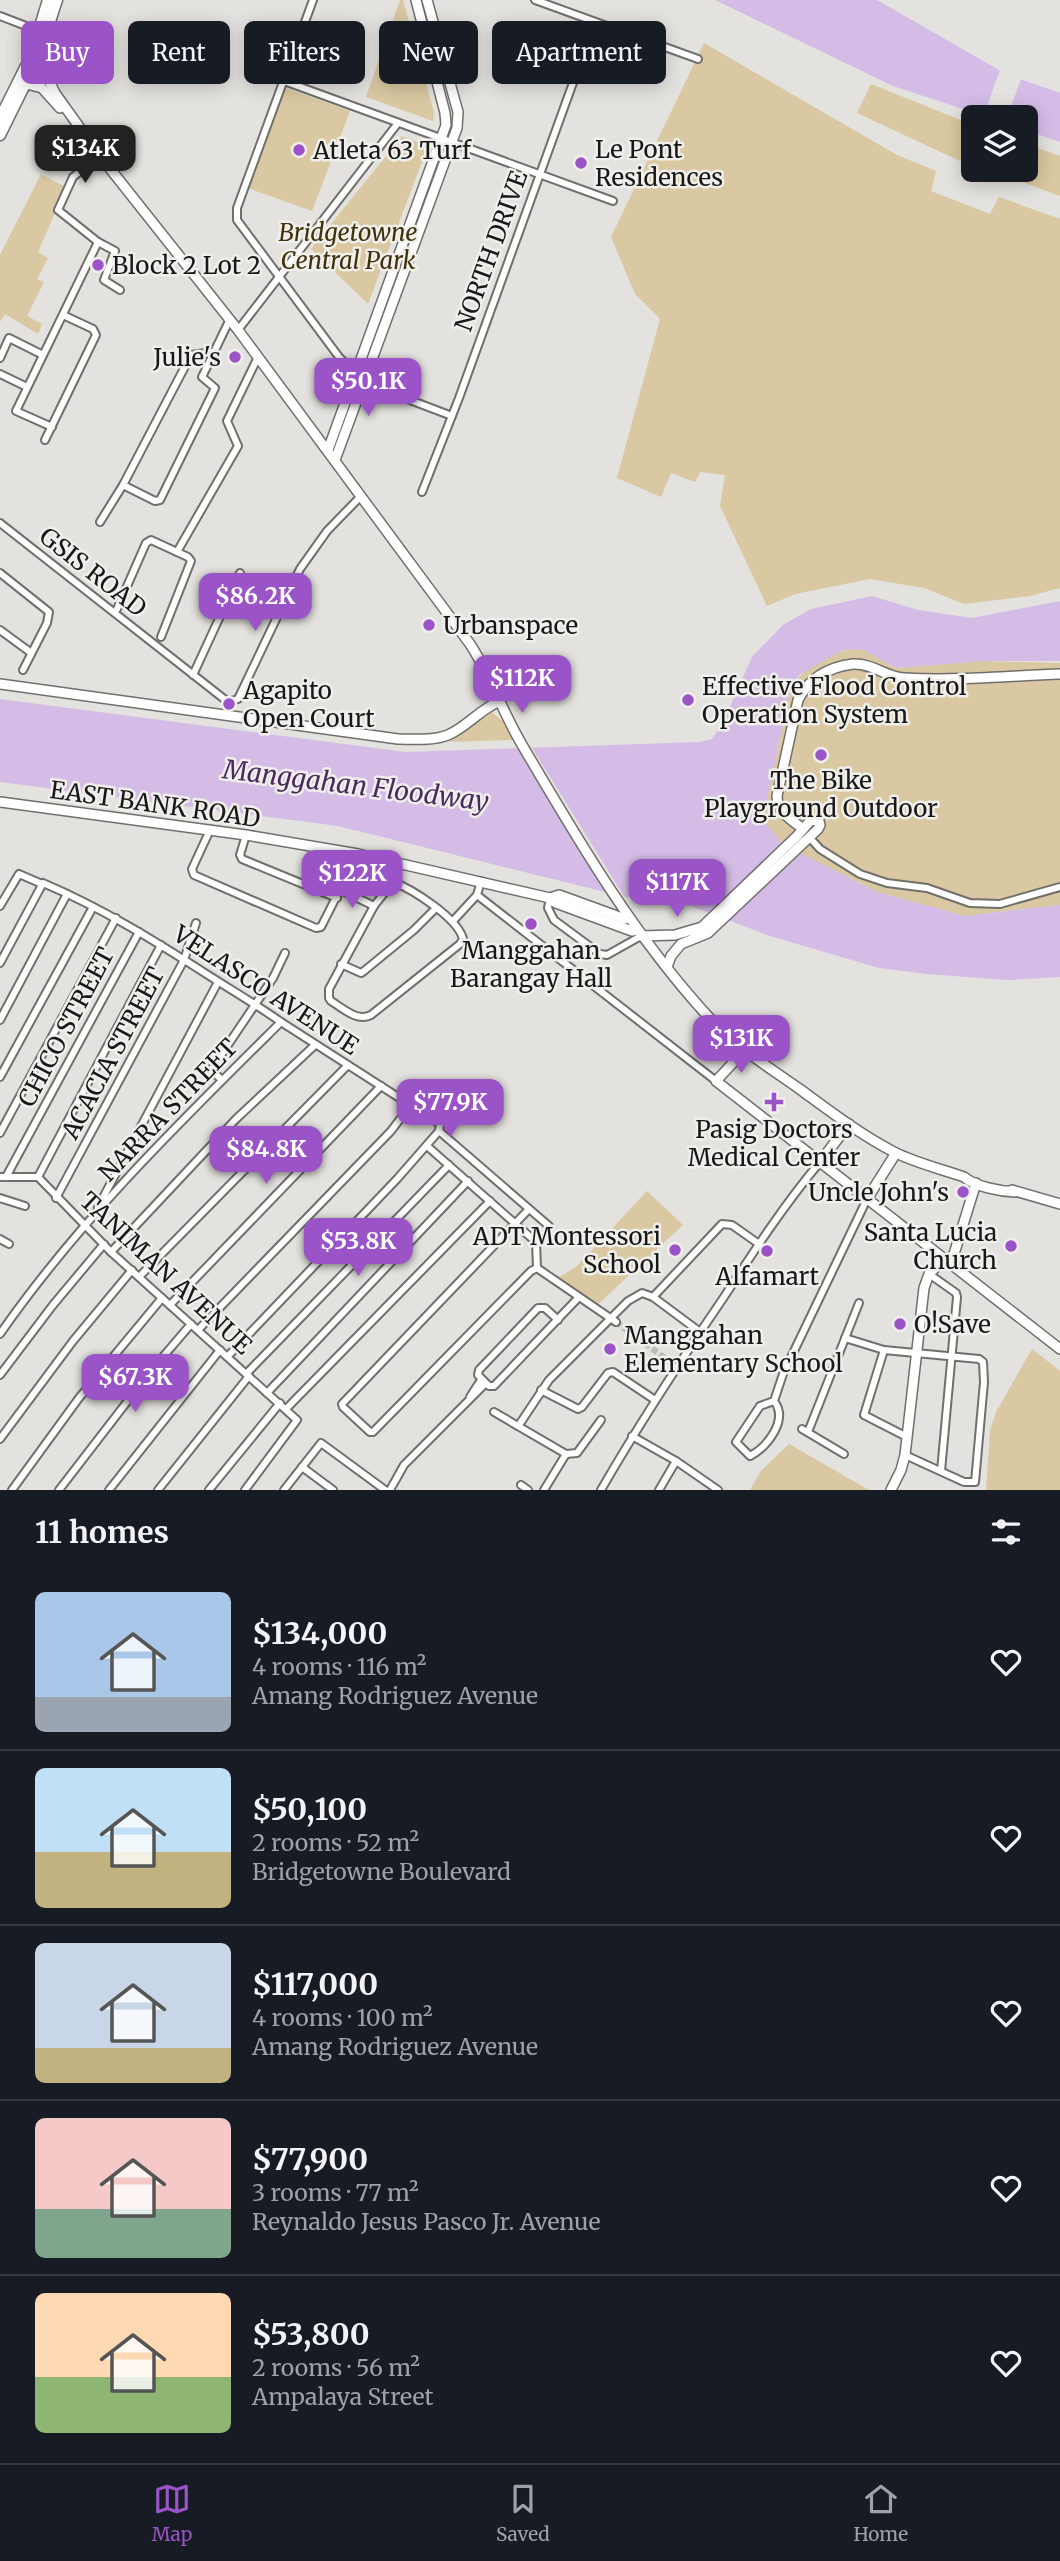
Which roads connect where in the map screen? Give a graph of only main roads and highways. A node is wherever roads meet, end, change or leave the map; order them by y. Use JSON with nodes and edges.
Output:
{"nodes":[{"id":1,"x":48,"y":0,"type":"edge"},
{"id":2,"x":57,"y":0,"type":"edge"},
{"id":3,"x":0,"y":118,"type":"edge"},
{"id":4,"x":0,"y":135,"type":"edge"}],
"edges":[{"from":1,"to":3,"type":"main road"},
{"from":2,"to":4,"type":"main road"}]}
